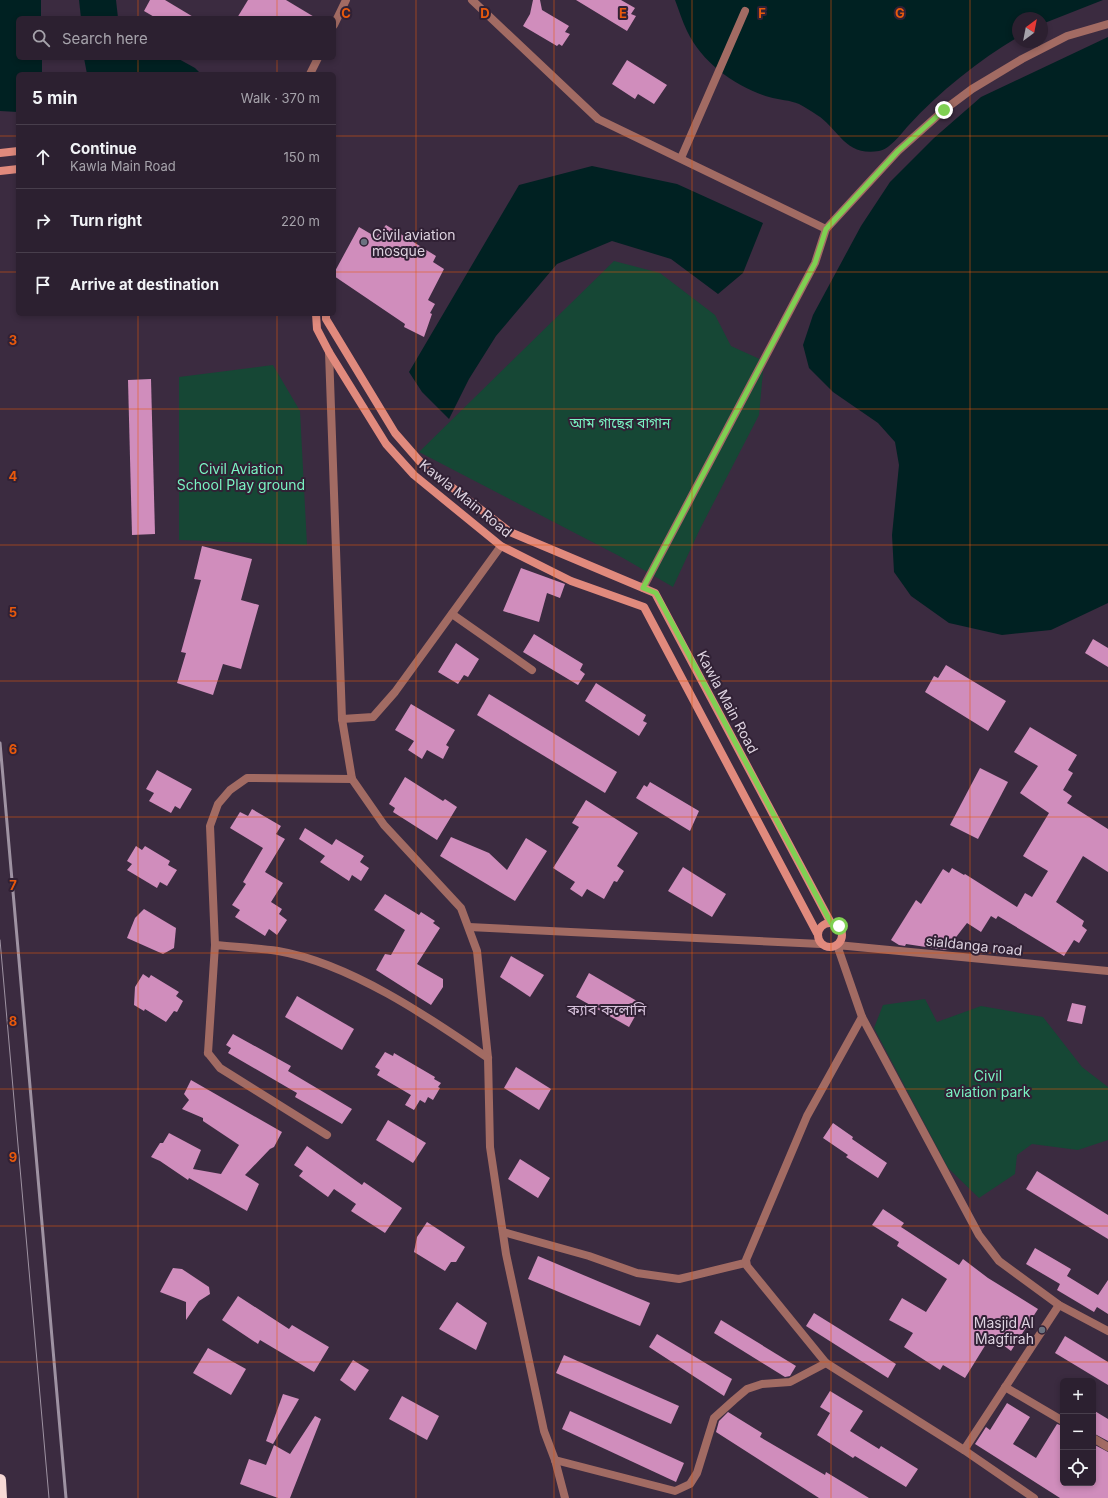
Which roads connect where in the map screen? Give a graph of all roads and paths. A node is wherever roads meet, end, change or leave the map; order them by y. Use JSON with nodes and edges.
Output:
{"nodes":[{"id":1,"x":346,"y":0,"type":"edge"},
{"id":2,"x":472,"y":0,"type":"edge"},
{"id":3,"x":745,"y":11,"type":"dead end"},
{"id":4,"x":336,"y":21,"type":"edge"},
{"id":5,"x":1108,"y":24,"type":"edge"},
{"id":6,"x":317,"y":60,"type":"edge"},
{"id":7,"x":311,"y":72,"type":"edge"},
{"id":8,"x":16,"y":151,"type":"edge"},
{"id":9,"x":0,"y":153,"type":"edge"},
{"id":10,"x":681,"y":158,"type":"junction"},
{"id":11,"x":16,"y":170,"type":"edge"},
{"id":12,"x":0,"y":171,"type":"edge"},
{"id":13,"x":826,"y":229,"type":"junction"},
{"id":14,"x":316,"y":316,"type":"edge"},
{"id":15,"x":326,"y":316,"type":"edge"},
{"id":16,"x":329,"y":352,"type":"junction"},
{"id":17,"x":501,"y":546,"type":"junction"},
{"id":18,"x":643,"y":588,"type":"junction"},
{"id":19,"x":452,"y":614,"type":"junction"},
{"id":20,"x":532,"y":670,"type":"dead end"},
{"id":21,"x":342,"y":719,"type":"junction"},
{"id":22,"x":352,"y":779,"type":"junction"},
{"id":23,"x":831,"y":923,"type":"junction"},
{"id":24,"x":468,"y":928,"type":"junction"},
{"id":25,"x":817,"y":933,"type":"junction"},
{"id":26,"x":821,"y":944,"type":"junction"},
{"id":27,"x":837,"y":945,"type":"junction"},
{"id":28,"x":1108,"y":971,"type":"edge"},
{"id":29,"x":862,"y":1017,"type":"junction"},
{"id":30,"x":210,"y":1022,"type":"junction"},
{"id":31,"x":488,"y":1058,"type":"junction"},
{"id":32,"x":327,"y":1134,"type":"dead end"},
{"id":33,"x":503,"y":1232,"type":"junction"},
{"id":34,"x":745,"y":1263,"type":"junction"},
{"id":35,"x":1059,"y":1305,"type":"junction"},
{"id":36,"x":1108,"y":1331,"type":"edge"},
{"id":37,"x":826,"y":1363,"type":"junction"},
{"id":38,"x":1005,"y":1387,"type":"junction"},
{"id":39,"x":1060,"y":1418,"type":"edge"},
{"id":40,"x":1096,"y":1440,"type":"edge"},
{"id":41,"x":1108,"y":1446,"type":"edge"},
{"id":42,"x":964,"y":1450,"type":"junction"},
{"id":43,"x":555,"y":1460,"type":"junction"},
{"id":44,"x":0,"y":1480,"type":"edge"},
{"id":45,"x":1,"y":1498,"type":"edge"},
{"id":46,"x":565,"y":1498,"type":"edge"},
{"id":47,"x":1034,"y":1498,"type":"edge"}],
"edges":[{"from":1,"to":4,"type":"street"},
{"from":2,"to":10,"type":"street"},
{"from":3,"to":10,"type":"street"},
{"from":5,"to":13,"type":"street"},
{"from":6,"to":7,"type":"street"},
{"from":8,"to":9,"type":"street"},
{"from":10,"to":13,"type":"street"},
{"from":11,"to":12,"type":"street"},
{"from":13,"to":18,"type":"street"},
{"from":14,"to":16,"type":"street","name":"Kawla Main Road"},
{"from":15,"to":18,"type":"street","name":"Kawla Main Road"},
{"from":16,"to":17,"type":"street","name":"Kawla Main Road"},
{"from":16,"to":21,"type":"street"},
{"from":17,"to":19,"type":"street"},
{"from":17,"to":25,"type":"street","name":"Kawla Main Road"},
{"from":18,"to":23,"type":"street","name":"Kawla Main Road"},
{"from":19,"to":20,"type":"street"},
{"from":19,"to":21,"type":"street"},
{"from":21,"to":22,"type":"street"},
{"from":22,"to":24,"type":"street"},
{"from":22,"to":30,"type":"street"},
{"from":23,"to":25,"type":"street"},
{"from":23,"to":27,"type":"street","name":"Kawla Main Road"},
{"from":24,"to":26,"type":"street"},
{"from":24,"to":31,"type":"street"},
{"from":25,"to":26,"type":"street","name":"Kawla Main Road"},
{"from":26,"to":27,"type":"street"},
{"from":27,"to":28,"type":"street","name":"sialdanga road"},
{"from":27,"to":29,"type":"street"},
{"from":29,"to":34,"type":"street"},
{"from":29,"to":35,"type":"street"},
{"from":30,"to":31,"type":"street"},
{"from":30,"to":32,"type":"street"},
{"from":31,"to":33,"type":"street"},
{"from":33,"to":34,"type":"street"},
{"from":33,"to":43,"type":"street"},
{"from":34,"to":37,"type":"street"},
{"from":35,"to":36,"type":"street"},
{"from":35,"to":38,"type":"street"},
{"from":37,"to":42,"type":"street"},
{"from":37,"to":43,"type":"street"},
{"from":38,"to":39,"type":"street"},
{"from":38,"to":42,"type":"street"},
{"from":40,"to":41,"type":"street"},
{"from":42,"to":47,"type":"street"},
{"from":43,"to":46,"type":"street"},
{"from":44,"to":45,"type":"highway"}]}
